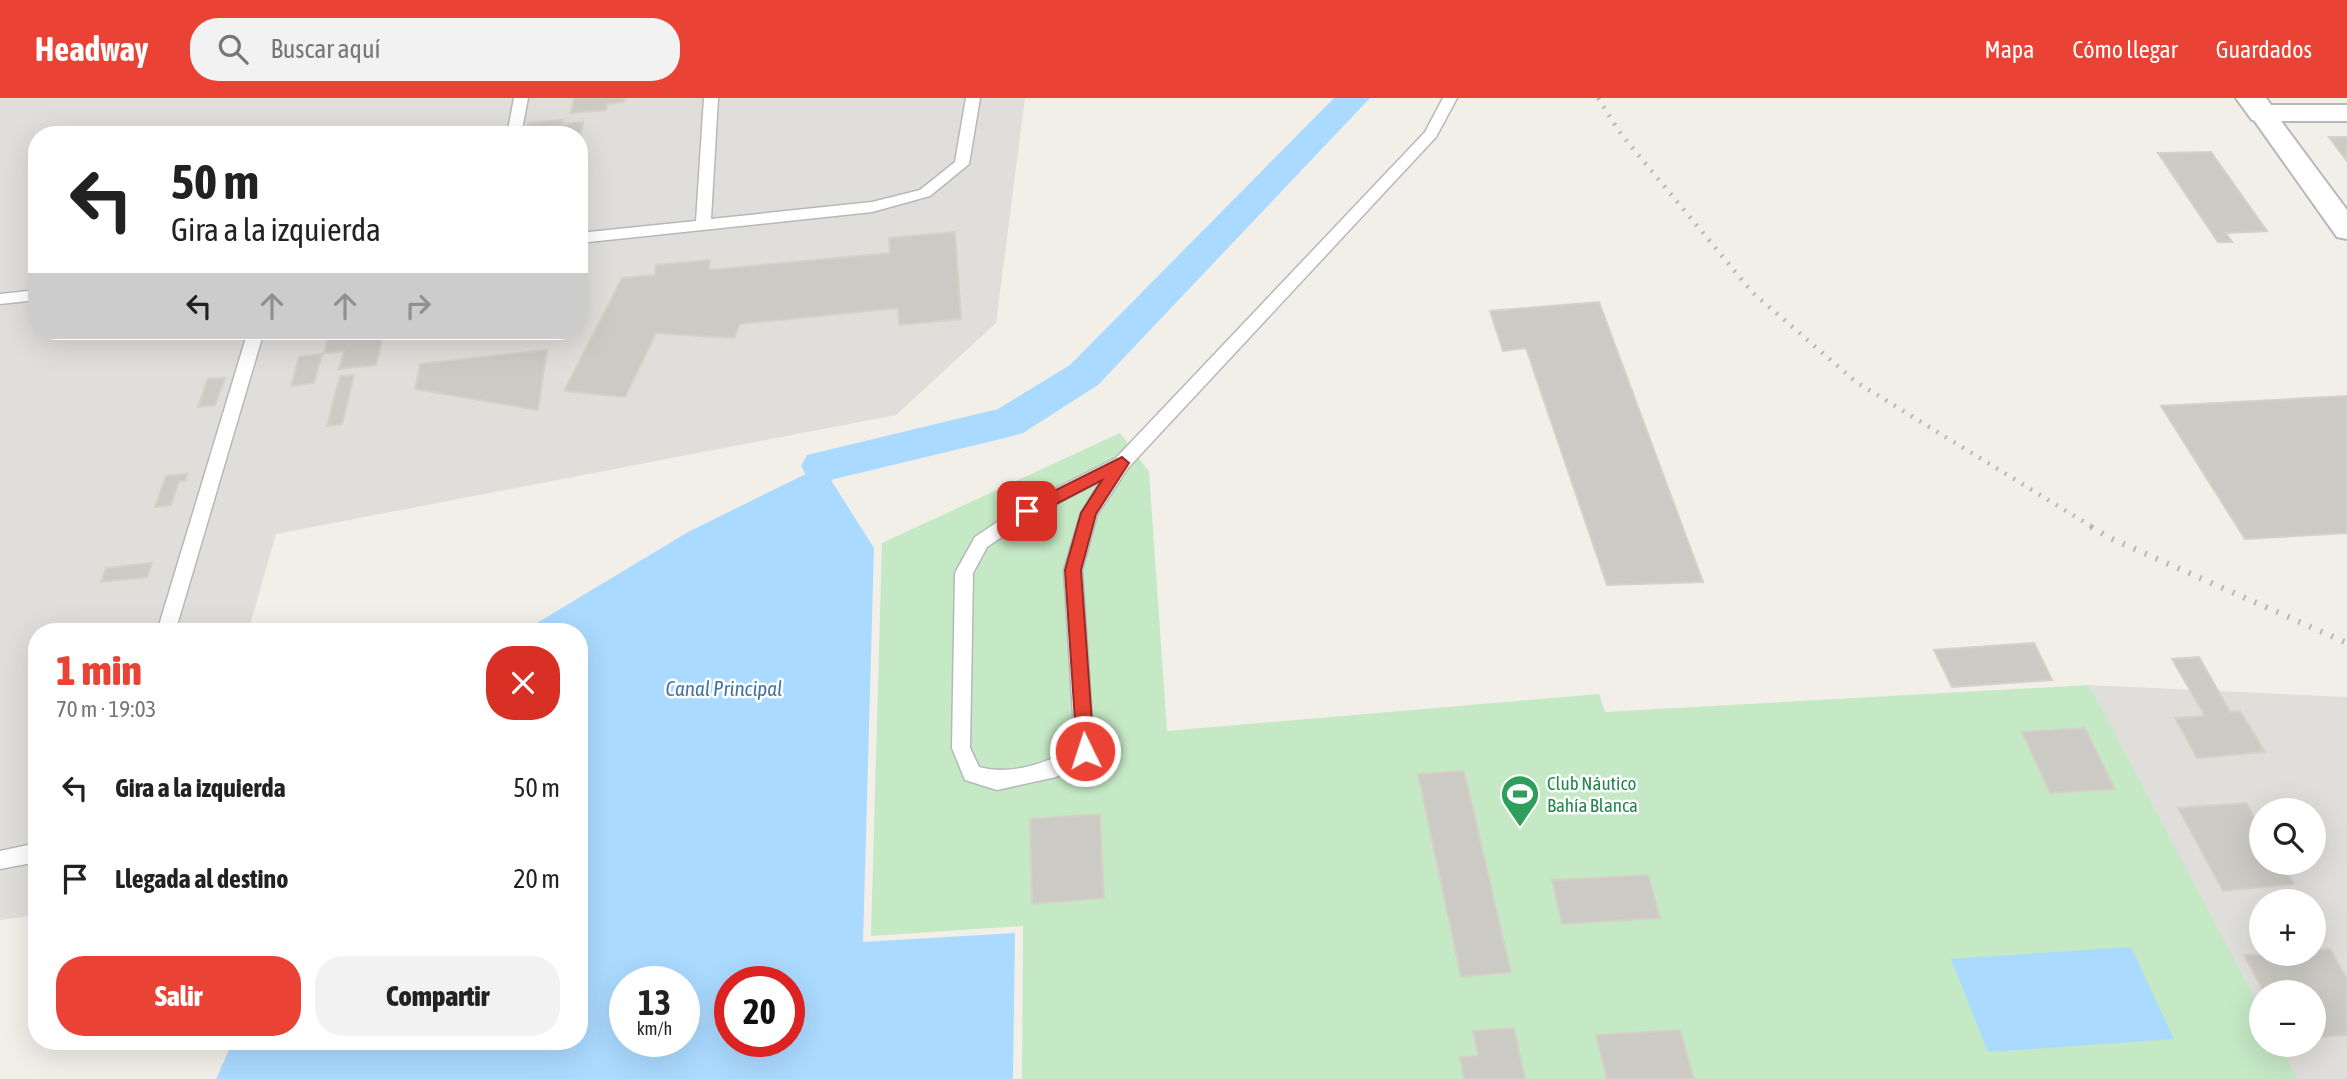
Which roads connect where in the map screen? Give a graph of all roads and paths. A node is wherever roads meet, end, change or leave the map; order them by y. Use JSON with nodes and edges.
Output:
{"nodes":[{"id":1,"x":521,"y":98,"type":"edge"},
{"id":2,"x":711,"y":98,"type":"edge"},
{"id":3,"x":973,"y":98,"type":"edge"},
{"id":4,"x":1450,"y":98,"type":"edge"},
{"id":5,"x":2257,"y":106,"type":"edge"},
{"id":6,"x":2347,"y":113,"type":"edge"},
{"id":7,"x":516,"y":126,"type":"edge"},
{"id":8,"x":703,"y":225,"type":"junction"},
{"id":9,"x":2347,"y":230,"type":"edge"},
{"id":10,"x":588,"y":237,"type":"edge"},
{"id":11,"x":28,"y":296,"type":"edge"},
{"id":12,"x":0,"y":299,"type":"edge"},
{"id":13,"x":253,"y":340,"type":"edge"},
{"id":14,"x":1122,"y":463,"type":"junction"},
{"id":15,"x":169,"y":623,"type":"edge"},
{"id":16,"x":28,"y":856,"type":"edge"},
{"id":17,"x":0,"y":860,"type":"edge"}],
"edges":[{"from":1,"to":7,"type":"lane"},
{"from":2,"to":8,"type":"lane"},
{"from":3,"to":8,"type":"lane"},
{"from":4,"to":14,"type":"lane"},
{"from":5,"to":6,"type":"street"},
{"from":5,"to":9,"type":"street"},
{"from":8,"to":10,"type":"lane"},
{"from":11,"to":12,"type":"lane"},
{"from":13,"to":15,"type":"lane"},
{"from":14,"to":14,"type":"lane"},
{"from":16,"to":17,"type":"lane"}]}
